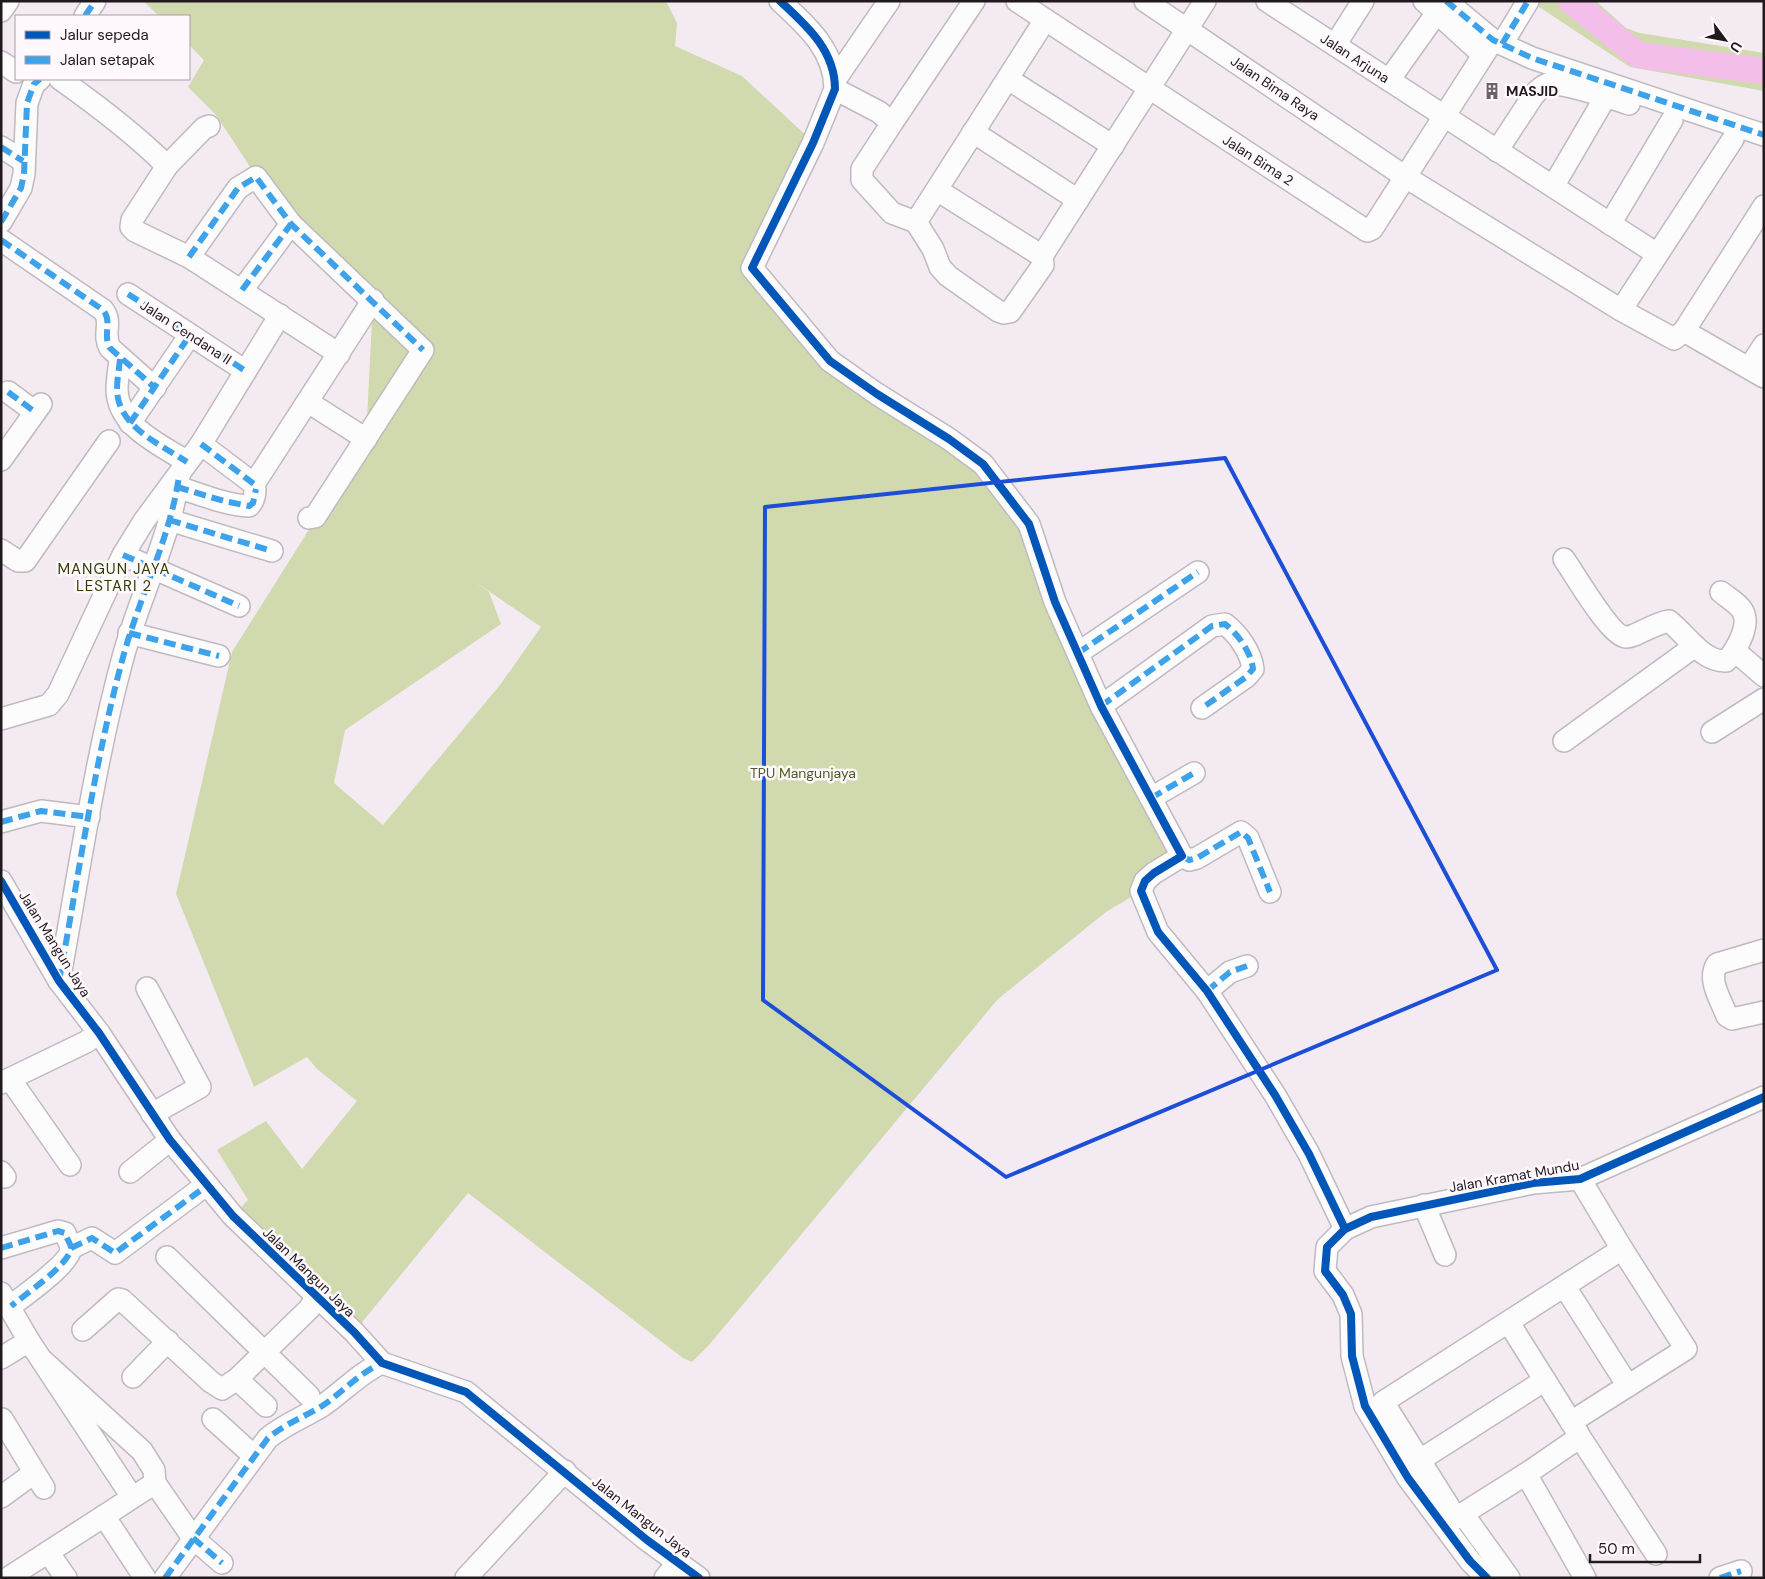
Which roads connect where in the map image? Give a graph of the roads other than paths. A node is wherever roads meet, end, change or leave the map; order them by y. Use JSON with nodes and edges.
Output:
{"nodes":[{"id":1,"x":8,"y":1,"type":"edge"},
{"id":2,"x":95,"y":1,"type":"edge"},
{"id":3,"x":780,"y":1,"type":"edge"},
{"id":4,"x":889,"y":1,"type":"edge"},
{"id":5,"x":974,"y":1,"type":"edge"},
{"id":6,"x":1017,"y":1,"type":"edge"},
{"id":7,"x":1145,"y":1,"type":"edge"},
{"id":8,"x":1205,"y":1,"type":"edge"},
{"id":9,"x":1363,"y":1,"type":"edge"},
{"id":10,"x":1278,"y":4,"type":"edge"},
{"id":11,"x":1436,"y":5,"type":"edge"},
{"id":12,"x":1526,"y":5,"type":"edge"},
{"id":13,"x":1,"y":11,"type":"edge"},
{"id":14,"x":86,"y":15,"type":"edge"},
{"id":15,"x":1045,"y":20,"type":"junction"},
{"id":16,"x":1186,"y":28,"type":"junction"},
{"id":17,"x":1334,"y":45,"type":"junction"},
{"id":18,"x":1493,"y":46,"type":"junction"},
{"id":19,"x":1,"y":62,"type":"edge"},
{"id":20,"x":15,"y":71,"type":"edge"},
{"id":21,"x":1008,"y":79,"type":"junction"},
{"id":22,"x":34,"y":80,"type":"edge"},
{"id":23,"x":61,"y":80,"type":"edge"},
{"id":24,"x":1389,"y":80,"type":"junction"},
{"id":25,"x":835,"y":85,"type":"junction"},
{"id":26,"x":1149,"y":89,"type":"junction"},
{"id":27,"x":1606,"y":96,"type":"junction"},
{"id":28,"x":1444,"y":115,"type":"junction"},
{"id":29,"x":1672,"y":120,"type":"junction"},
{"id":30,"x":892,"y":123,"type":"junction"},
{"id":31,"x":209,"y":126,"type":"dead end"},
{"id":32,"x":974,"y":132,"type":"junction"},
{"id":33,"x":1764,"y":135,"type":"edge"},
{"id":34,"x":1733,"y":139,"type":"junction"},
{"id":35,"x":1,"y":146,"type":"edge"},
{"id":36,"x":1113,"y":146,"type":"junction"},
{"id":37,"x":1497,"y":151,"type":"junction"},
{"id":38,"x":1764,"y":151,"type":"edge"},
{"id":39,"x":23,"y":161,"type":"junction"},
{"id":40,"x":167,"y":166,"type":"junction"},
{"id":41,"x":1404,"y":176,"type":"junction"},
{"id":42,"x":1554,"y":185,"type":"junction"},
{"id":43,"x":937,"y":190,"type":"junction"},
{"id":44,"x":1078,"y":200,"type":"junction"},
{"id":45,"x":1764,"y":206,"type":"edge"},
{"id":46,"x":2,"y":218,"type":"edge"},
{"id":47,"x":916,"y":222,"type":"junction"},
{"id":48,"x":291,"y":224,"type":"junction"},
{"id":49,"x":1610,"y":224,"type":"junction"},
{"id":50,"x":1,"y":240,"type":"edge"},
{"id":51,"x":1657,"y":254,"type":"junction"},
{"id":52,"x":1042,"y":256,"type":"junction"},
{"id":53,"x":190,"y":257,"type":"junction"},
{"id":54,"x":242,"y":290,"type":"junction"},
{"id":55,"x":128,"y":294,"type":"dead end"},
{"id":56,"x":373,"y":300,"type":"junction"},
{"id":57,"x":1621,"y":310,"type":"junction"},
{"id":58,"x":280,"y":315,"type":"junction"},
{"id":59,"x":1684,"y":331,"type":"junction"},
{"id":60,"x":190,"y":335,"type":"junction"},
{"id":61,"x":1764,"y":345,"type":"edge"},
{"id":62,"x":339,"y":354,"type":"junction"},
{"id":63,"x":120,"y":359,"type":"junction"},
{"id":64,"x":244,"y":370,"type":"junction"},
{"id":65,"x":1756,"y":372,"type":"edge"},
{"id":66,"x":155,"y":388,"type":"junction"},
{"id":67,"x":8,"y":392,"type":"dead end"},
{"id":68,"x":308,"y":402,"type":"junction"},
{"id":69,"x":130,"y":423,"type":"junction"},
{"id":70,"x":366,"y":439,"type":"junction"},
{"id":71,"x":108,"y":441,"type":"dead end"},
{"id":72,"x":201,"y":444,"type":"junction"},
{"id":73,"x":1,"y":460,"type":"edge"},
{"id":74,"x":181,"y":475,"type":"junction"},
{"id":75,"x":254,"y":484,"type":"junction"},
{"id":76,"x":310,"y":518,"type":"dead end"},
{"id":77,"x":168,"y":520,"type":"junction"},
{"id":78,"x":1,"y":550,"type":"edge"},
{"id":79,"x":272,"y":551,"type":"dead end"},
{"id":80,"x":123,"y":555,"type":"junction"},
{"id":81,"x":1564,"y":558,"type":"dead end"},
{"id":82,"x":152,"y":569,"type":"junction"},
{"id":83,"x":1198,"y":572,"type":"dead end"},
{"id":84,"x":1721,"y":592,"type":"dead end"},
{"id":85,"x":239,"y":606,"type":"dead end"},
{"id":86,"x":129,"y":633,"type":"junction"},
{"id":87,"x":1695,"y":646,"type":"junction"},
{"id":88,"x":1735,"y":651,"type":"junction"},
{"id":89,"x":1078,"y":653,"type":"junction"},
{"id":90,"x":219,"y":656,"type":"dead end"},
{"id":91,"x":1764,"y":676,"type":"edge"},
{"id":92,"x":1764,"y":699,"type":"edge"},
{"id":93,"x":1101,"y":706,"type":"junction"},
{"id":94,"x":1202,"y":708,"type":"dead end"},
{"id":95,"x":1,"y":719,"type":"edge"},
{"id":96,"x":1712,"y":732,"type":"dead end"},
{"id":97,"x":1564,"y":741,"type":"dead end"},
{"id":98,"x":1194,"y":773,"type":"dead end"},
{"id":99,"x":1151,"y":798,"type":"junction"},
{"id":100,"x":89,"y":817,"type":"junction"},
{"id":101,"x":1,"y":822,"type":"edge"},
{"id":102,"x":1182,"y":856,"type":"junction"},
{"id":103,"x":1,"y":881,"type":"edge"},
{"id":104,"x":1270,"y":892,"type":"dead end"},
{"id":105,"x":1764,"y":950,"type":"edge"},
{"id":106,"x":1247,"y":966,"type":"dead end"},
{"id":107,"x":59,"y":980,"type":"junction"},
{"id":108,"x":147,"y":988,"type":"dead end"},
{"id":109,"x":1207,"y":991,"type":"junction"},
{"id":110,"x":1764,"y":1012,"type":"edge"},
{"id":111,"x":99,"y":1033,"type":"junction"},
{"id":112,"x":6,"y":1081,"type":"edge"},
{"id":113,"x":1764,"y":1097,"type":"edge"},
{"id":114,"x":152,"y":1114,"type":"junction"},
{"id":115,"x":170,"y":1140,"type":"junction"},
{"id":116,"x":70,"y":1165,"type":"dead end"},
{"id":117,"x":130,"y":1172,"type":"dead end"},
{"id":118,"x":1580,"y":1179,"type":"junction"},
{"id":119,"x":206,"y":1185,"type":"junction"},
{"id":120,"x":1424,"y":1205,"type":"junction"},
{"id":121,"x":1345,"y":1229,"type":"junction"},
{"id":122,"x":1,"y":1248,"type":"edge"},
{"id":123,"x":71,"y":1248,"type":"junction"},
{"id":124,"x":1622,"y":1249,"type":"junction"},
{"id":125,"x":1445,"y":1255,"type":"dead end"},
{"id":126,"x":167,"y":1257,"type":"dead end"},
{"id":127,"x":1565,"y":1287,"type":"junction"},
{"id":128,"x":316,"y":1298,"type":"junction"},
{"id":129,"x":6,"y":1300,"type":"edge"},
{"id":130,"x":1509,"y":1323,"type":"junction"},
{"id":131,"x":83,"y":1330,"type":"dead end"},
{"id":132,"x":29,"y":1341,"type":"junction"},
{"id":133,"x":168,"y":1341,"type":"junction"},
{"id":134,"x":264,"y":1350,"type":"junction"},
{"id":135,"x":1,"y":1358,"type":"edge"},
{"id":136,"x":43,"y":1361,"type":"junction"},
{"id":137,"x":382,"y":1362,"type":"junction"},
{"id":138,"x":133,"y":1377,"type":"dead end"},
{"id":139,"x":236,"y":1378,"type":"junction"},
{"id":140,"x":1545,"y":1380,"type":"junction"},
{"id":141,"x":1628,"y":1386,"type":"junction"},
{"id":142,"x":309,"y":1396,"type":"dead end"},
{"id":143,"x":266,"y":1406,"type":"dead end"},
{"id":144,"x":213,"y":1419,"type":"dead end"},
{"id":145,"x":1576,"y":1430,"type":"junction"},
{"id":146,"x":5,"y":1431,"type":"edge"},
{"id":147,"x":254,"y":1456,"type":"junction"},
{"id":148,"x":1420,"y":1460,"type":"junction"},
{"id":149,"x":565,"y":1471,"type":"junction"},
{"id":150,"x":1526,"y":1474,"type":"junction"},
{"id":151,"x":155,"y":1483,"type":"junction"},
{"id":152,"x":1,"y":1497,"type":"edge"},
{"id":153,"x":132,"y":1498,"type":"junction"},
{"id":154,"x":1463,"y":1514,"type":"junction"},
{"id":155,"x":104,"y":1516,"type":"junction"},
{"id":156,"x":193,"y":1538,"type":"junction"},
{"id":157,"x":48,"y":1552,"type":"junction"},
{"id":158,"x":1656,"y":1554,"type":"dead end"},
{"id":159,"x":222,"y":1563,"type":"dead end"},
{"id":160,"x":671,"y":1570,"type":"edge"},
{"id":161,"x":1741,"y":1571,"type":"dead end"},
{"id":162,"x":8,"y":1578,"type":"edge"},
{"id":163,"x":66,"y":1578,"type":"edge"},
{"id":164,"x":144,"y":1578,"type":"edge"},
{"id":165,"x":164,"y":1578,"type":"edge"},
{"id":166,"x":466,"y":1578,"type":"edge"},
{"id":167,"x":699,"y":1578,"type":"edge"},
{"id":168,"x":1488,"y":1578,"type":"edge"},
{"id":169,"x":1508,"y":1578,"type":"edge"},
{"id":170,"x":1585,"y":1578,"type":"edge"},
{"id":171,"x":1720,"y":1578,"type":"edge"}],
"edges":[{"from":1,"to":13,"type":"street"},
{"from":2,"to":14,"type":"street"},
{"from":3,"to":25,"type":"street"},
{"from":4,"to":25,"type":"street"},
{"from":5,"to":30,"type":"street"},
{"from":6,"to":15,"type":"street","name":"Jalan Bima 2"},
{"from":7,"to":16,"type":"street","name":"Jalan Bima Raya"},
{"from":8,"to":16,"type":"street"},
{"from":9,"to":17,"type":"street"},
{"from":10,"to":17,"type":"street","name":"Jalan Arjuna"},
{"from":11,"to":18,"type":"street"},
{"from":11,"to":24,"type":"street"},
{"from":12,"to":18,"type":"street"},
{"from":15,"to":21,"type":"street"},
{"from":15,"to":26,"type":"street","name":"Jalan Bima 2"},
{"from":16,"to":26,"type":"street"},
{"from":16,"to":41,"type":"street","name":"Jalan Bima Raya"},
{"from":17,"to":24,"type":"street","name":"Jalan Arjuna"},
{"from":18,"to":28,"type":"street"},
{"from":18,"to":33,"type":"street"},
{"from":19,"to":20,"type":"street"},
{"from":21,"to":32,"type":"street"},
{"from":21,"to":36,"type":"street"},
{"from":22,"to":39,"type":"street"},
{"from":23,"to":40,"type":"street"},
{"from":24,"to":28,"type":"street","name":"Jalan Arjuna"},
{"from":25,"to":30,"type":"street"},
{"from":25,"to":89,"type":"street"},
{"from":26,"to":36,"type":"street"},
{"from":26,"to":41,"type":"street","name":"Jalan Bima 2"},
{"from":27,"to":29,"type":"street"},
{"from":27,"to":37,"type":"street"},
{"from":27,"to":42,"type":"street"},
{"from":28,"to":37,"type":"street","name":"Jalan Arjuna"},
{"from":28,"to":41,"type":"street"},
{"from":29,"to":34,"type":"street"},
{"from":29,"to":49,"type":"street"},
{"from":30,"to":47,"type":"street"},
{"from":31,"to":40,"type":"street"},
{"from":32,"to":43,"type":"street"},
{"from":32,"to":44,"type":"street"},
{"from":34,"to":38,"type":"street"},
{"from":34,"to":51,"type":"street"},
{"from":35,"to":39,"type":"street"},
{"from":36,"to":44,"type":"street"},
{"from":37,"to":42,"type":"street","name":"Jalan Arjuna"},
{"from":39,"to":46,"type":"street"},
{"from":40,"to":53,"type":"street"},
{"from":41,"to":57,"type":"street","name":"Jalan Bima Raya"},
{"from":42,"to":49,"type":"street","name":"Jalan Arjuna"},
{"from":43,"to":47,"type":"street"},
{"from":43,"to":52,"type":"street"},
{"from":44,"to":52,"type":"street"},
{"from":45,"to":59,"type":"street"},
{"from":47,"to":52,"type":"street"},
{"from":48,"to":53,"type":"street"},
{"from":48,"to":54,"type":"street"},
{"from":48,"to":56,"type":"street"},
{"from":49,"to":51,"type":"street","name":"Jalan Arjuna"},
{"from":50,"to":63,"type":"street"},
{"from":51,"to":57,"type":"street"},
{"from":53,"to":54,"type":"street"},
{"from":54,"to":58,"type":"street"},
{"from":55,"to":60,"type":"street","name":"Jalan Cendana II"},
{"from":56,"to":62,"type":"street"},
{"from":56,"to":70,"type":"street"},
{"from":57,"to":59,"type":"street","name":"Jalan Bima Raya"},
{"from":58,"to":62,"type":"street"},
{"from":58,"to":64,"type":"street"},
{"from":59,"to":65,"type":"street"},
{"from":60,"to":64,"type":"street","name":"Jalan Cendana II"},
{"from":60,"to":66,"type":"street"},
{"from":61,"to":65,"type":"street"},
{"from":62,"to":68,"type":"street"},
{"from":63,"to":66,"type":"street"},
{"from":63,"to":69,"type":"street"},
{"from":64,"to":72,"type":"street"},
{"from":66,"to":69,"type":"street"},
{"from":67,"to":73,"type":"street"},
{"from":68,"to":70,"type":"street"},
{"from":68,"to":75,"type":"street"},
{"from":69,"to":74,"type":"street"},
{"from":70,"to":76,"type":"street"},
{"from":71,"to":78,"type":"street"},
{"from":72,"to":74,"type":"street"},
{"from":72,"to":75,"type":"street"},
{"from":74,"to":75,"type":"street"},
{"from":74,"to":77,"type":"street"},
{"from":74,"to":80,"type":"street"},
{"from":77,"to":79,"type":"street"},
{"from":77,"to":82,"type":"street"},
{"from":80,"to":82,"type":"street"},
{"from":80,"to":95,"type":"street"},
{"from":81,"to":87,"type":"street"},
{"from":82,"to":85,"type":"street"},
{"from":82,"to":86,"type":"street"},
{"from":83,"to":89,"type":"street"},
{"from":84,"to":88,"type":"street"},
{"from":86,"to":90,"type":"street"},
{"from":86,"to":100,"type":"street"},
{"from":87,"to":88,"type":"street"},
{"from":87,"to":97,"type":"street"},
{"from":88,"to":91,"type":"street"},
{"from":89,"to":93,"type":"street"},
{"from":92,"to":96,"type":"street"},
{"from":93,"to":94,"type":"street"},
{"from":93,"to":99,"type":"street"},
{"from":98,"to":99,"type":"street"},
{"from":99,"to":102,"type":"street"},
{"from":100,"to":101,"type":"street"},
{"from":100,"to":107,"type":"street"},
{"from":102,"to":104,"type":"street"},
{"from":102,"to":109,"type":"street"},
{"from":103,"to":107,"type":"street","name":"Jalan Mangun Jaya"},
{"from":105,"to":110,"type":"street"},
{"from":106,"to":109,"type":"street"},
{"from":107,"to":111,"type":"street","name":"Jalan Mangun Jaya"},
{"from":108,"to":114,"type":"street"},
{"from":109,"to":121,"type":"street"},
{"from":111,"to":112,"type":"street"},
{"from":111,"to":114,"type":"street","name":"Jalan Mangun Jaya"},
{"from":112,"to":116,"type":"street"},
{"from":113,"to":118,"type":"street","name":"Jalan Kramat Mundu"},
{"from":114,"to":115,"type":"street","name":"Jalan Mangun Jaya"},
{"from":115,"to":117,"type":"street"},
{"from":115,"to":119,"type":"street","name":"Jalan Mangun Jaya"},
{"from":118,"to":120,"type":"street","name":"Jalan Kramat Mundu"},
{"from":118,"to":124,"type":"street"},
{"from":119,"to":123,"type":"street"},
{"from":119,"to":128,"type":"street","name":"Jalan Mangun Jaya"},
{"from":120,"to":121,"type":"street","name":"Jalan Kramat Mundu"},
{"from":120,"to":125,"type":"street"},
{"from":121,"to":168,"type":"street"},
{"from":122,"to":123,"type":"street"},
{"from":123,"to":129,"type":"street"},
{"from":124,"to":127,"type":"street"},
{"from":124,"to":141,"type":"street"},
{"from":126,"to":134,"type":"street"},
{"from":127,"to":130,"type":"street"},
{"from":127,"to":141,"type":"street"},
{"from":128,"to":134,"type":"street"},
{"from":128,"to":137,"type":"street","name":"Jalan Mangun Jaya"},
{"from":129,"to":132,"type":"street"},
{"from":130,"to":140,"type":"street"},
{"from":130,"to":148,"type":"street"},
{"from":131,"to":133,"type":"street"},
{"from":132,"to":135,"type":"street"},
{"from":132,"to":136,"type":"street"},
{"from":133,"to":138,"type":"street"},
{"from":133,"to":139,"type":"street"},
{"from":134,"to":139,"type":"street"},
{"from":134,"to":142,"type":"street"},
{"from":136,"to":151,"type":"street"},
{"from":136,"to":153,"type":"street"},
{"from":137,"to":147,"type":"street"},
{"from":137,"to":149,"type":"street","name":"Jalan Mangun Jaya"},
{"from":139,"to":143,"type":"street"},
{"from":140,"to":145,"type":"street"},
{"from":140,"to":148,"type":"street"},
{"from":141,"to":145,"type":"street"},
{"from":144,"to":147,"type":"street"},
{"from":145,"to":150,"type":"street"},
{"from":145,"to":158,"type":"street"},
{"from":146,"to":152,"type":"street"},
{"from":147,"to":156,"type":"street"},
{"from":148,"to":154,"type":"street"},
{"from":149,"to":160,"type":"street","name":"Jalan Mangun Jaya"},
{"from":149,"to":166,"type":"street"},
{"from":150,"to":154,"type":"street"},
{"from":150,"to":170,"type":"street"},
{"from":151,"to":153,"type":"street"},
{"from":151,"to":156,"type":"street"},
{"from":153,"to":155,"type":"street"},
{"from":154,"to":169,"type":"street"},
{"from":155,"to":157,"type":"street"},
{"from":155,"to":164,"type":"street"},
{"from":156,"to":159,"type":"street"},
{"from":156,"to":165,"type":"street"},
{"from":157,"to":162,"type":"street"},
{"from":157,"to":163,"type":"street"},
{"from":160,"to":167,"type":"street","name":"Jalan Mangun Jaya"},
{"from":161,"to":171,"type":"street"}]}
